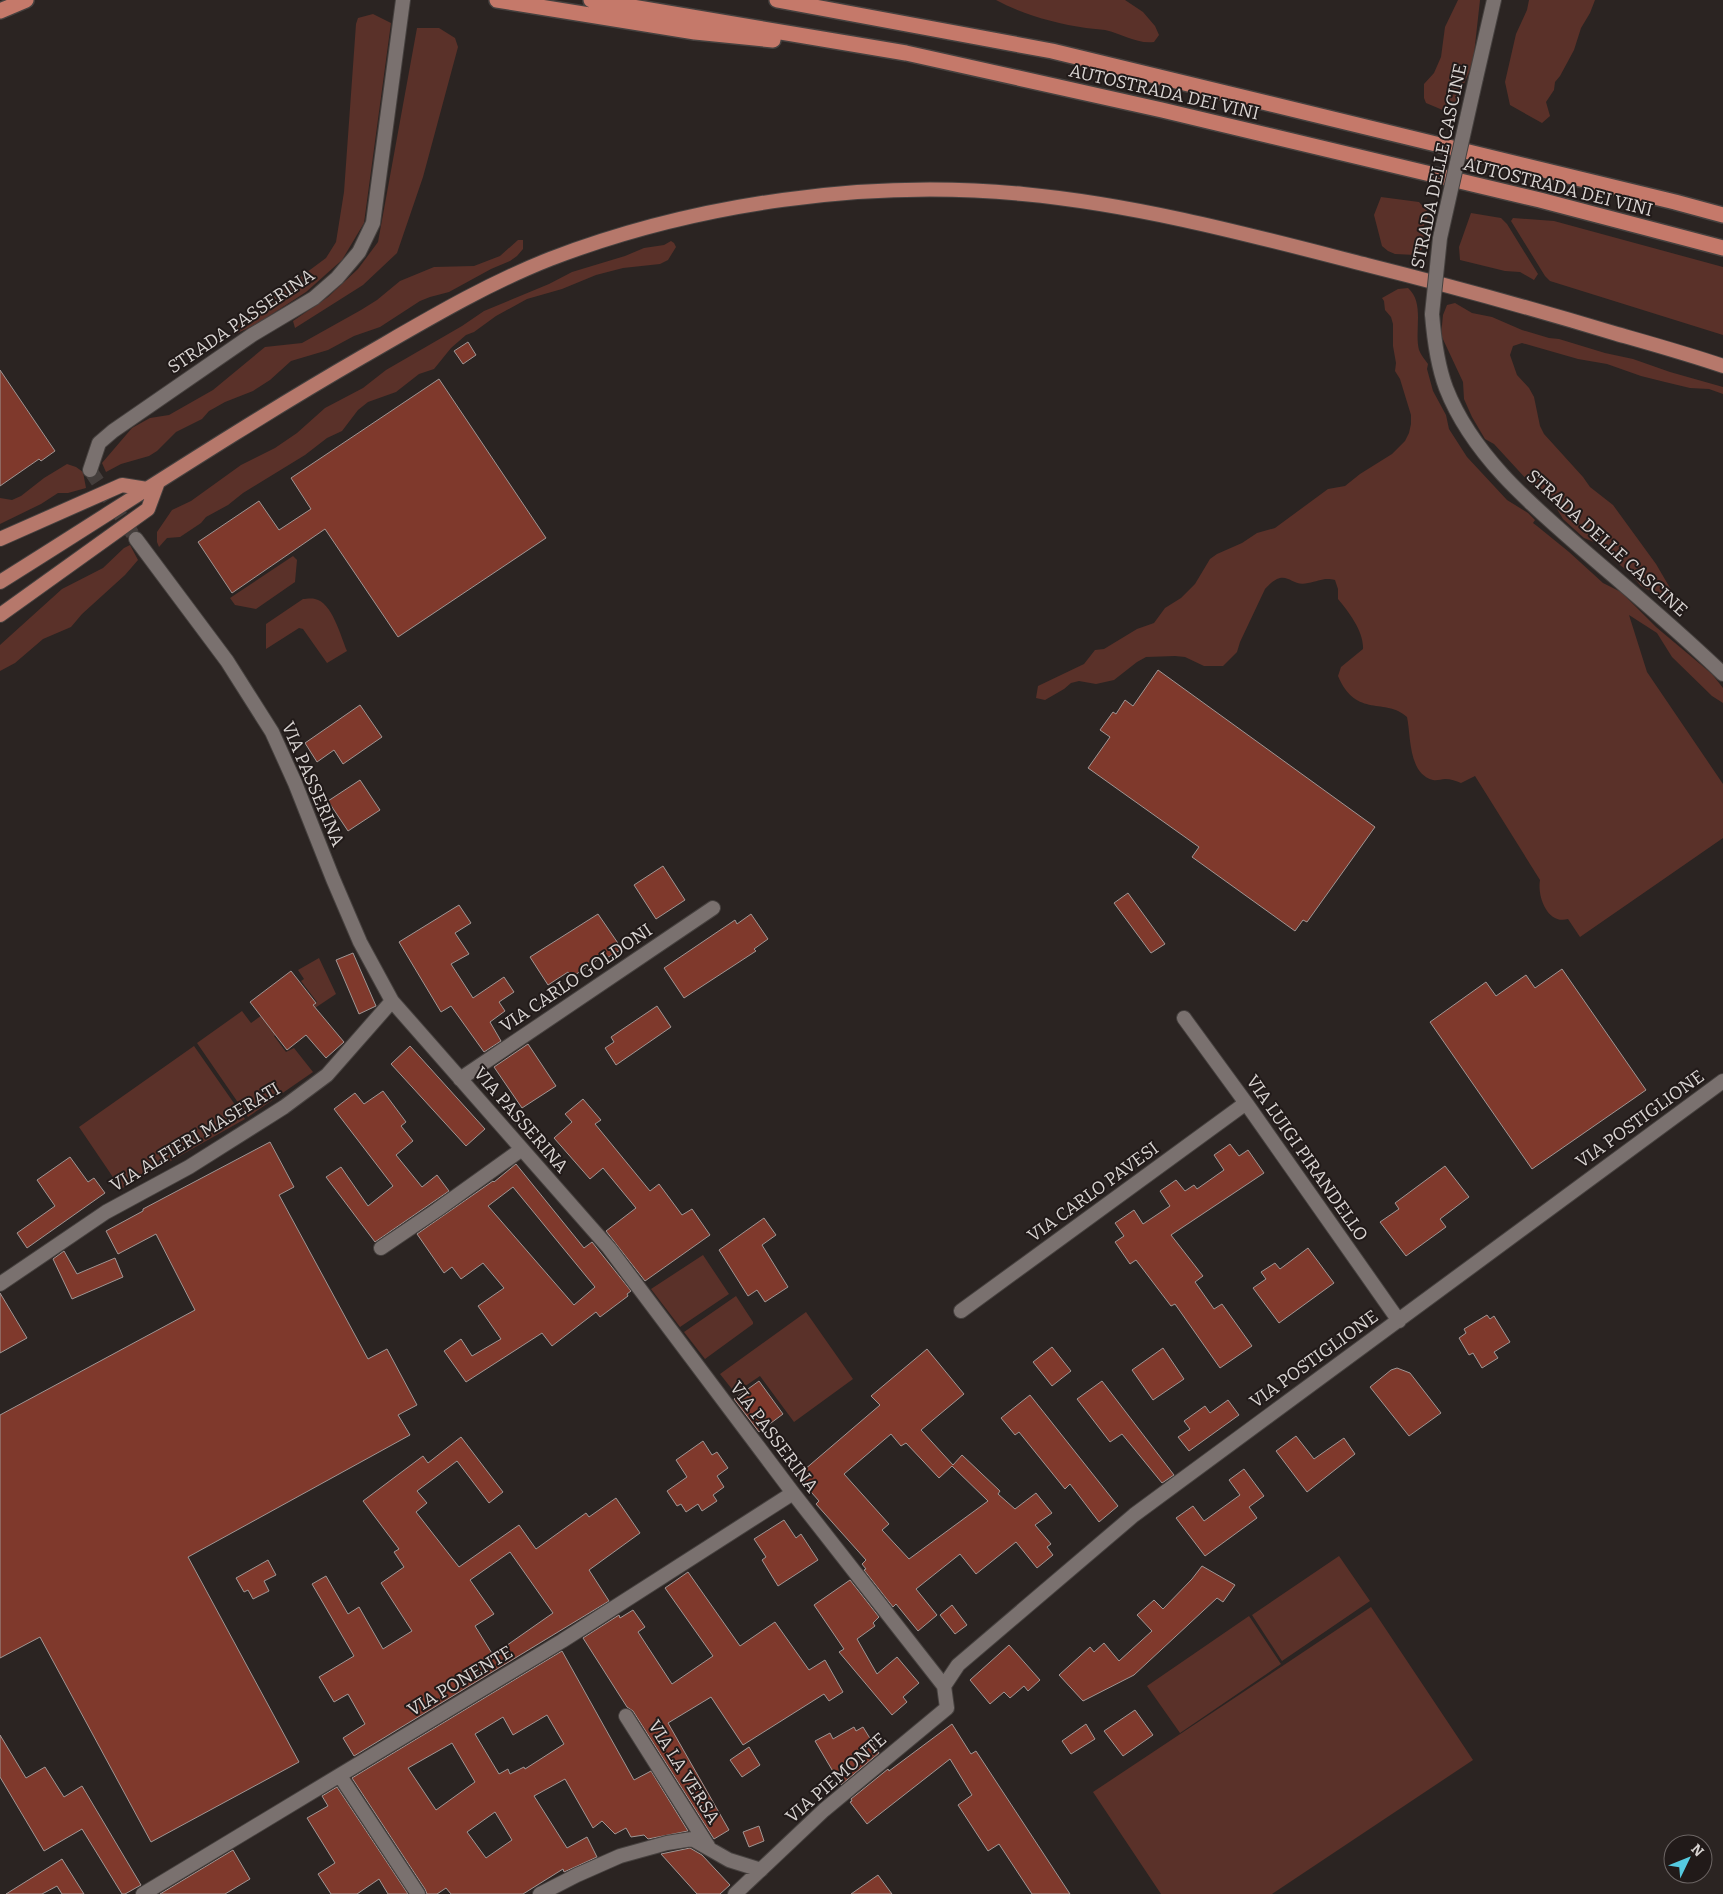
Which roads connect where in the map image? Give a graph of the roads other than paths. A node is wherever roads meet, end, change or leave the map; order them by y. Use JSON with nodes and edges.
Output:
{"nodes":[{"id":1,"x":26,"y":0,"type":"edge"},
{"id":2,"x":404,"y":0,"type":"edge"},
{"id":3,"x":497,"y":0,"type":"edge"},
{"id":4,"x":591,"y":0,"type":"edge"},
{"id":5,"x":777,"y":0,"type":"edge"},
{"id":6,"x":1494,"y":0,"type":"edge"},
{"id":7,"x":0,"y":11,"type":"edge"},
{"id":8,"x":906,"y":53,"type":"junction"},
{"id":9,"x":1723,"y":215,"type":"edge"},
{"id":10,"x":1723,"y":248,"type":"edge"},
{"id":11,"x":1723,"y":366,"type":"edge"},
{"id":12,"x":90,"y":470,"type":"dead end"},
{"id":13,"x":153,"y":486,"type":"junction"},
{"id":14,"x":0,"y":539,"type":"edge"},
{"id":15,"x":136,"y":539,"type":"tunnel mouth"},
{"id":16,"x":0,"y":582,"type":"edge"},
{"id":17,"x":0,"y":614,"type":"edge"},
{"id":18,"x":1723,"y":674,"type":"edge"},
{"id":19,"x":714,"y":908,"type":"dead end"},
{"id":20,"x":392,"y":1001,"type":"junction"},
{"id":21,"x":1184,"y":1018,"type":"dead end"},
{"id":22,"x":460,"y":1079,"type":"junction"},
{"id":23,"x":1723,"y":1081,"type":"edge"},
{"id":24,"x":1246,"y":1103,"type":"junction"},
{"id":25,"x":522,"y":1149,"type":"junction"},
{"id":26,"x":381,"y":1248,"type":"dead end"},
{"id":27,"x":0,"y":1284,"type":"edge"},
{"id":28,"x":961,"y":1311,"type":"dead end"},
{"id":29,"x":1399,"y":1321,"type":"junction"},
{"id":30,"x":793,"y":1493,"type":"junction"},
{"id":31,"x":944,"y":1686,"type":"junction"},
{"id":32,"x":626,"y":1716,"type":"dead end"},
{"id":33,"x":340,"y":1776,"type":"junction"},
{"id":34,"x":710,"y":1849,"type":"junction"},
{"id":35,"x":760,"y":1870,"type":"junction"},
{"id":36,"x":143,"y":1894,"type":"edge"},
{"id":37,"x":418,"y":1894,"type":"edge"},
{"id":38,"x":540,"y":1894,"type":"edge"},
{"id":39,"x":735,"y":1894,"type":"edge"}],
"edges":[{"from":1,"to":7,"type":"highway"},
{"from":2,"to":12,"type":"street","name":"STRADA PASSERINA"},
{"from":3,"to":8,"type":"highway"},
{"from":4,"to":8,"type":"highway","name":"AUTOSTRADA DEI VINI"},
{"from":5,"to":9,"type":"highway","name":"AUTOSTRADA DEI VINI"},
{"from":6,"to":18,"type":"street","name":"STRADA DELLE CASCINE","bridge":true},
{"from":8,"to":10,"type":"highway","name":"AUTOSTRADA DEI VINI"},
{"from":11,"to":13,"type":"highway"},
{"from":13,"to":14,"type":"highway"},
{"from":13,"to":16,"type":"highway"},
{"from":13,"to":17,"type":"highway"},
{"from":15,"to":20,"type":"street","name":"VIA PASSERINA"},
{"from":19,"to":22,"type":"street","name":"VIA CARLO GOLDONI"},
{"from":20,"to":22,"type":"street","name":"VIA PASSERINA"},
{"from":20,"to":27,"type":"street","name":"VIA ALFIERI MASERATI"},
{"from":21,"to":24,"type":"street","name":"VIA LUIGI PIRANDELLO"},
{"from":22,"to":25,"type":"street","name":"VIA PASSERINA"},
{"from":23,"to":29,"type":"street","name":"VIA POSTIGLIONE"},
{"from":24,"to":28,"type":"street","name":"VIA CARLO PAVESI"},
{"from":24,"to":29,"type":"street","name":"VIA LUIGI PIRANDELLO"},
{"from":25,"to":26,"type":"street"},
{"from":25,"to":30,"type":"street","name":"VIA PASSERINA"},
{"from":29,"to":31,"type":"street","name":"VIA POSTIGLIONE"},
{"from":30,"to":31,"type":"street","name":"VIA PASSERINA"},
{"from":30,"to":33,"type":"street","name":"VIA PONENTE"},
{"from":31,"to":35,"type":"street","name":"VIA PIEMONTE"},
{"from":32,"to":34,"type":"street","name":"VIA LA VERSA"},
{"from":33,"to":36,"type":"street","name":"VIA PONENTE"},
{"from":33,"to":37,"type":"street"},
{"from":34,"to":35,"type":"street"},
{"from":34,"to":38,"type":"street"},
{"from":35,"to":39,"type":"street","name":"VIA PIEMONTE"}]}
